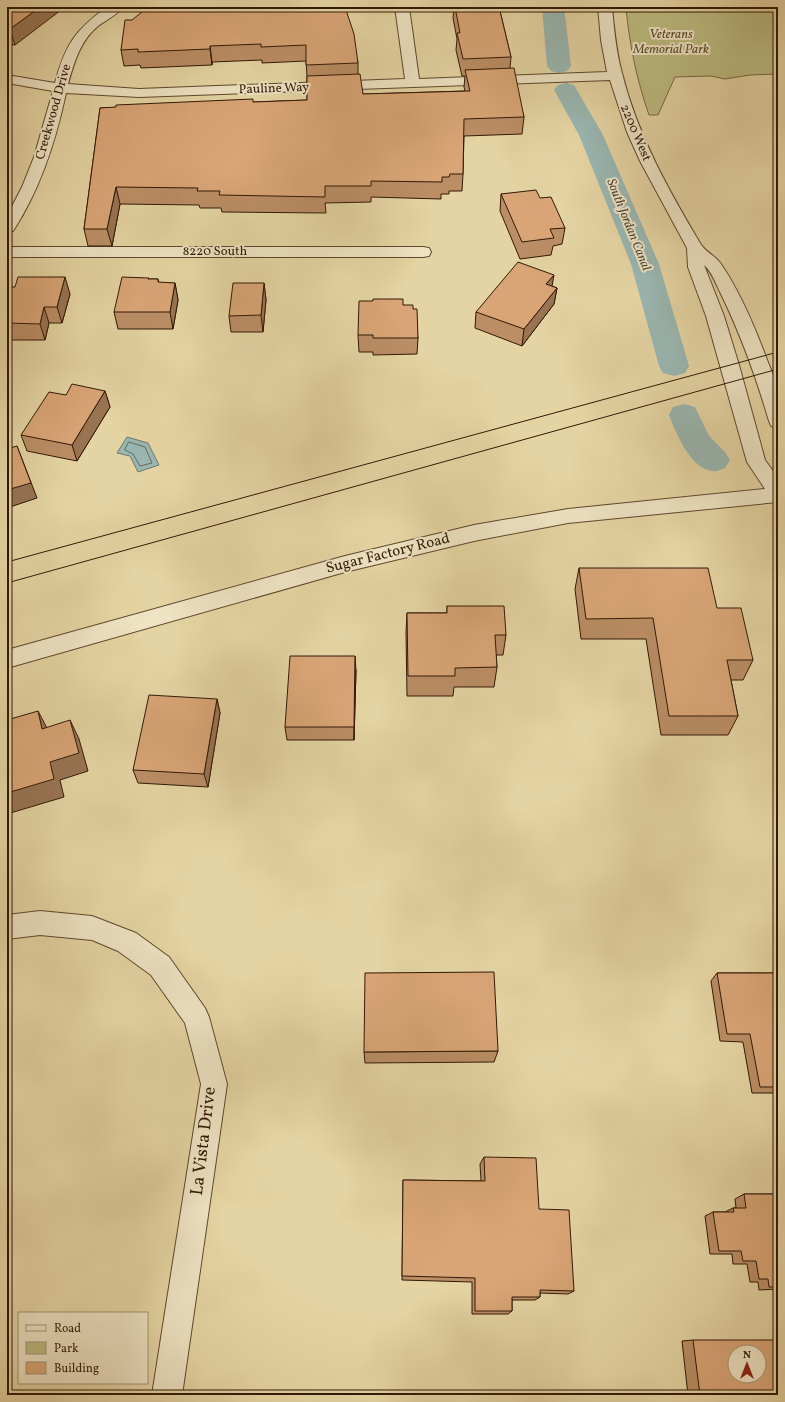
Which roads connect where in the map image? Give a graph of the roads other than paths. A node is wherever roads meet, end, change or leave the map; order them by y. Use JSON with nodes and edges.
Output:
{"nodes":[{"id":1,"x":116,"y":7,"type":"edge"},
{"id":2,"x":402,"y":7,"type":"edge"},
{"id":3,"x":605,"y":7,"type":"edge"},
{"id":4,"x":614,"y":76,"type":"junction"},
{"id":5,"x":7,"y":79,"type":"edge"},
{"id":6,"x":413,"y":83,"type":"junction"},
{"id":7,"x":60,"y":88,"type":"junction"},
{"id":8,"x":7,"y":228,"type":"edge"},
{"id":9,"x":695,"y":248,"type":"junction"},
{"id":10,"x":7,"y":252,"type":"edge"},
{"id":11,"x":423,"y":252,"type":"dead end"},
{"id":12,"x":778,"y":422,"type":"edge"},
{"id":13,"x":778,"y":493,"type":"edge"},
{"id":14,"x":7,"y":659,"type":"edge"},
{"id":15,"x":7,"y":928,"type":"edge"},
{"id":16,"x":167,"y":1395,"type":"edge"}],
"edges":[{"from":1,"to":7,"type":"street","name":"Creekwood Drive"},
{"from":2,"to":6,"type":"street"},
{"from":3,"to":4,"type":"street","name":"2200 West"},
{"from":4,"to":6,"type":"street","name":"Pauline Way"},
{"from":4,"to":9,"type":"street","name":"2200 West"},
{"from":5,"to":7,"type":"street","name":"Pauline Way"},
{"from":6,"to":7,"type":"street","name":"Pauline Way"},
{"from":7,"to":8,"type":"street","name":"Creekwood Drive"},
{"from":9,"to":12,"type":"street","name":"2200 West"},
{"from":9,"to":13,"type":"street","name":"2200 West"},
{"from":10,"to":11,"type":"street","name":"8220 South"},
{"from":13,"to":14,"type":"street","name":"Sugar Factory Road"},
{"from":15,"to":16,"type":"street","name":"La Vista Drive"}]}
